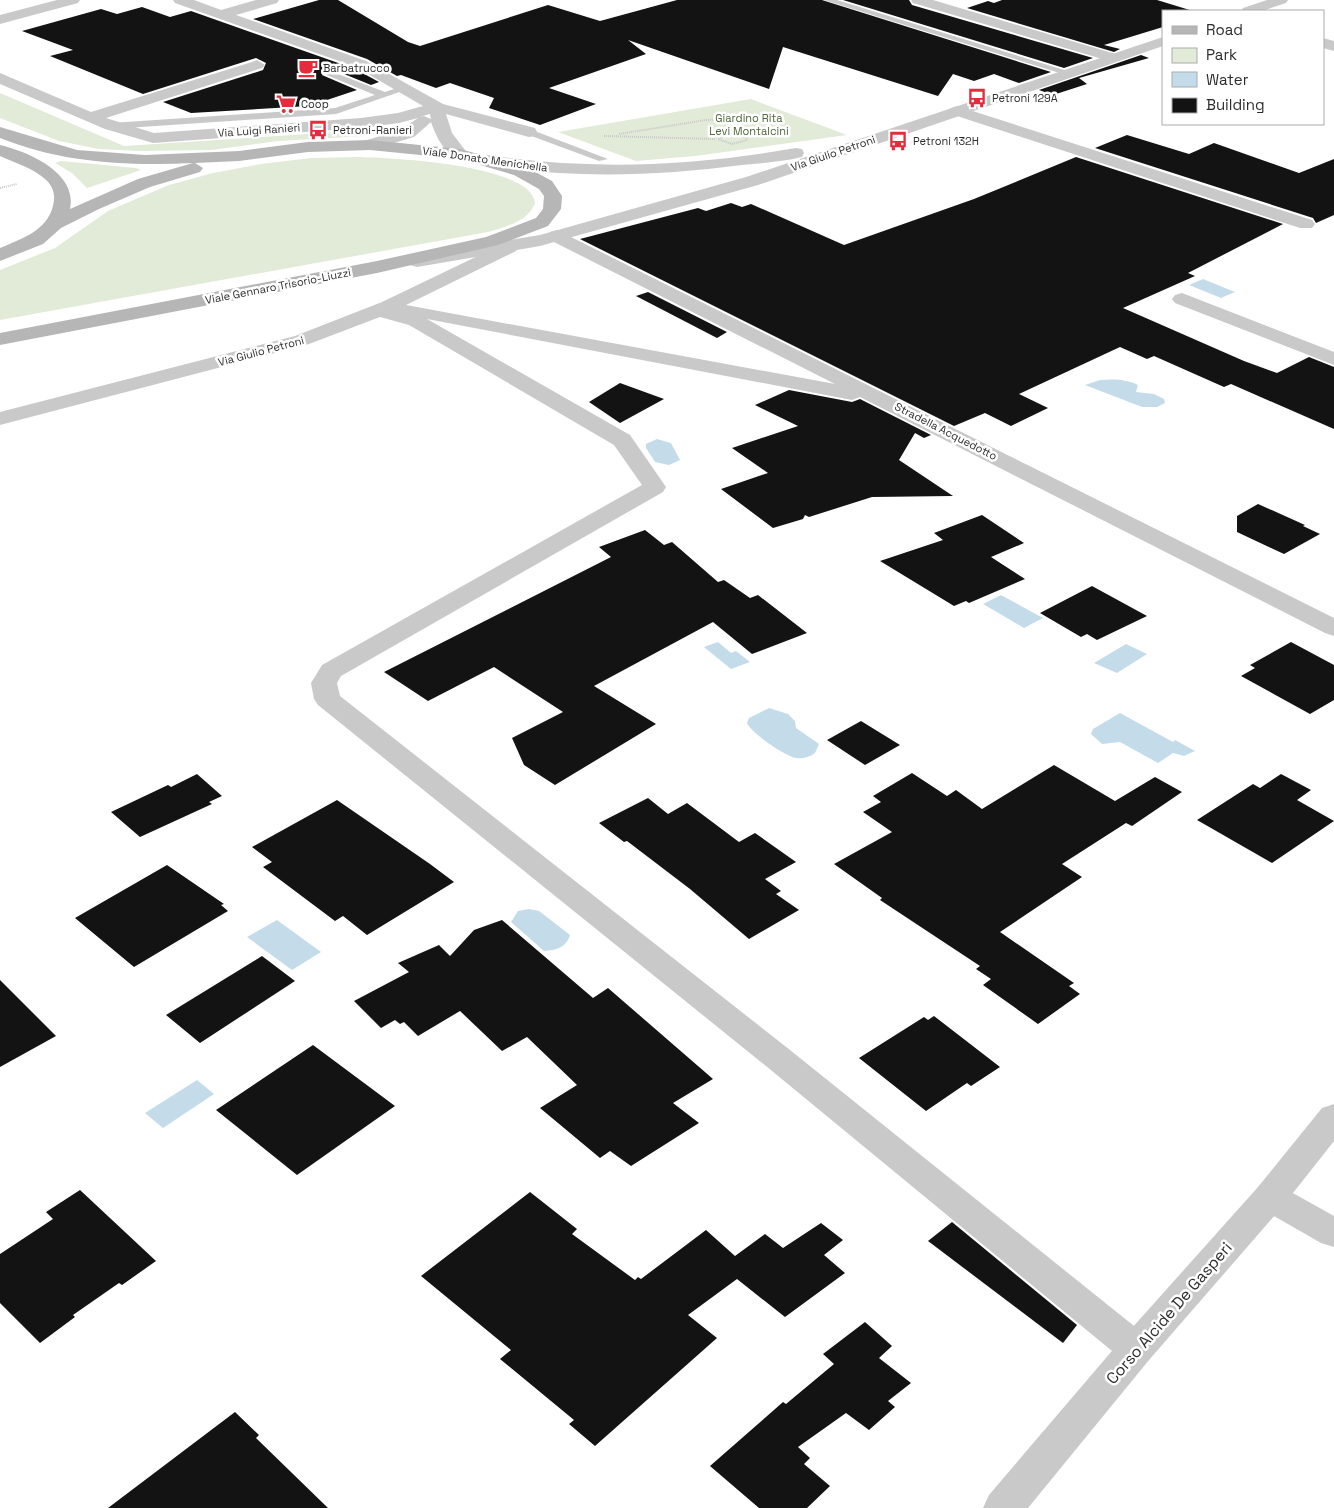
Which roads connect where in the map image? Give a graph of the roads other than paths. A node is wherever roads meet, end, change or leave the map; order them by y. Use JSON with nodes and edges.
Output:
{"nodes":[{"id":1,"x":73,"y":0,"type":"edge"},
{"id":2,"x":180,"y":0,"type":"edge"},
{"id":3,"x":272,"y":0,"type":"edge"},
{"id":4,"x":828,"y":0,"type":"edge"},
{"id":5,"x":918,"y":0,"type":"edge"},
{"id":6,"x":1281,"y":0,"type":"edge"},
{"id":7,"x":1251,"y":10,"type":"edge"},
{"id":8,"x":222,"y":14,"type":"junction"},
{"id":9,"x":0,"y":20,"type":"edge"},
{"id":10,"x":1162,"y":41,"type":"edge"},
{"id":11,"x":1114,"y":58,"type":"junction"},
{"id":12,"x":361,"y":64,"type":"junction"},
{"id":13,"x":257,"y":65,"type":"dead end"},
{"id":14,"x":1069,"y":73,"type":"junction"},
{"id":15,"x":0,"y":78,"type":"edge"},
{"id":16,"x":404,"y":89,"type":"junction"},
{"id":17,"x":384,"y":95,"type":"junction"},
{"id":18,"x":437,"y":108,"type":"junction"},
{"id":19,"x":336,"y":111,"type":"junction"},
{"id":20,"x":957,"y":111,"type":"junction"},
{"id":21,"x":91,"y":117,"type":"junction"},
{"id":22,"x":361,"y":123,"type":"junction"},
{"id":23,"x":111,"y":126,"type":"junction"},
{"id":24,"x":0,"y":132,"type":"edge"},
{"id":25,"x":529,"y":132,"type":"joint"},
{"id":26,"x":878,"y":138,"type":"junction"},
{"id":27,"x":370,"y":145,"type":"junction"},
{"id":28,"x":0,"y":150,"type":"edge"},
{"id":29,"x":460,"y":154,"type":"junction"},
{"id":30,"x":239,"y":156,"type":"junction"},
{"id":31,"x":483,"y":158,"type":"junction"},
{"id":32,"x":603,"y":159,"type":"dead end"},
{"id":33,"x":694,"y":166,"type":"junction"},
{"id":34,"x":694,"y":195,"type":"junction"},
{"id":35,"x":55,"y":224,"type":"junction"},
{"id":36,"x":1306,"y":224,"type":"dead end"},
{"id":37,"x":557,"y":236,"type":"junction"},
{"id":38,"x":509,"y":247,"type":"junction"},
{"id":39,"x":3,"y":255,"type":"edge"},
{"id":40,"x":377,"y":267,"type":"junction"},
{"id":41,"x":1182,"y":299,"type":"dead end"},
{"id":42,"x":384,"y":308,"type":"junction"},
{"id":43,"x":76,"y":325,"type":"junction"},
{"id":44,"x":0,"y":332,"type":"edge"},
{"id":45,"x":0,"y":339,"type":"edge"},
{"id":46,"x":1334,"y":359,"type":"edge"},
{"id":47,"x":882,"y":399,"type":"junction"},
{"id":48,"x":0,"y":419,"type":"edge"},
{"id":49,"x":1334,"y":628,"type":"edge"},
{"id":50,"x":1334,"y":1117,"type":"edge"},
{"id":51,"x":1270,"y":1197,"type":"junction"},
{"id":52,"x":1334,"y":1233,"type":"edge"},
{"id":53,"x":1136,"y":1349,"type":"junction"},
{"id":54,"x":1003,"y":1508,"type":"edge"}],
"edges":[{"from":1,"to":9,"type":"street"},
{"from":2,"to":8,"type":"street","name":"Via Luigi Ranieri"},
{"from":3,"to":8,"type":"street"},
{"from":4,"to":14,"type":"lane"},
{"from":5,"to":11,"type":"street"},
{"from":6,"to":7,"type":"street"},
{"from":8,"to":12,"type":"street","name":"Via Luigi Ranieri"},
{"from":10,"to":11,"type":"street","name":"Via Giulio Petroni"},
{"from":11,"to":14,"type":"street","name":"Via Giulio Petroni"},
{"from":12,"to":16,"type":"street","name":"Via Luigi Ranieri"},
{"from":12,"to":17,"type":"lane"},
{"from":13,"to":21,"type":"street"},
{"from":14,"to":20,"type":"street","name":"Via Giulio Petroni"},
{"from":15,"to":21,"type":"street","name":"Via Luigi Ranieri"},
{"from":16,"to":17,"type":"lane","name":"Via Luigi Ranieri"},
{"from":16,"to":18,"type":"street","name":"Via Luigi Ranieri"},
{"from":17,"to":19,"type":"lane","name":"Via Luigi Ranieri"},
{"from":18,"to":22,"type":"street","name":"Via Luigi Ranieri"},
{"from":18,"to":25,"type":"street","name":"Via Luigi Ranieri"},
{"from":18,"to":27,"type":"street"},
{"from":18,"to":29,"type":"street"},
{"from":19,"to":22,"type":"lane"},
{"from":19,"to":23,"type":"lane","name":"Via Luigi Ranieri"},
{"from":20,"to":26,"type":"street","name":"Via Giulio Petroni"},
{"from":20,"to":36,"type":"street"},
{"from":21,"to":23,"type":"street","name":"Via Luigi Ranieri"},
{"from":22,"to":23,"type":"street","name":"Via Luigi Ranieri"},
{"from":24,"to":30,"type":"main road","name":"Viale Donato Menichella"},
{"from":25,"to":32,"type":"lane"},
{"from":26,"to":33,"type":"street","name":"Viale Donato Menichella"},
{"from":26,"to":34,"type":"street","name":"Via Giulio Petroni"},
{"from":27,"to":29,"type":"main road","name":"Viale Donato Menichella"},
{"from":27,"to":30,"type":"main road","name":"Viale Donato Menichella"},
{"from":28,"to":35,"type":"main road","name":"Viale Donato Menichella"},
{"from":29,"to":31,"type":"main road","name":"Viale Donato Menichella"},
{"from":30,"to":35,"type":"main road","name":"Viale Donato Menichella"},
{"from":31,"to":33,"type":"street","name":"Viale Donato Menichella"},
{"from":31,"to":40,"type":"main road"},
{"from":33,"to":34,"type":"street"},
{"from":34,"to":37,"type":"street","name":"Via Giulio Petroni"},
{"from":35,"to":39,"type":"main road","name":"Viale Donato Menichella"},
{"from":37,"to":38,"type":"street","name":"Viale Gennaro Trisorio-Liuzzi"},
{"from":37,"to":47,"type":"street","name":"Stradella Acquedotto"},
{"from":38,"to":40,"type":"street","name":"Viale Gennaro Trisorio-Liuzzi"},
{"from":38,"to":42,"type":"street","name":"Via Giulio Petroni"},
{"from":40,"to":43,"type":"main road","name":"Viale Gennaro Trisorio-Liuzzi"},
{"from":41,"to":46,"type":"street"},
{"from":42,"to":47,"type":"street"},
{"from":42,"to":48,"type":"street","name":"Via Giulio Petroni"},
{"from":42,"to":53,"type":"street"},
{"from":43,"to":44,"type":"main road"},
{"from":43,"to":45,"type":"main road","name":"Viale Gennaro Trisorio-Liuzzi"},
{"from":47,"to":49,"type":"street","name":"Stradella Acquedotto"},
{"from":50,"to":51,"type":"street","name":"Corso Alcide De Gasperi"},
{"from":51,"to":52,"type":"street"},
{"from":51,"to":53,"type":"street","name":"Corso Alcide De Gasperi"},
{"from":53,"to":54,"type":"street","name":"Corso Alcide De Gasperi"}]}
